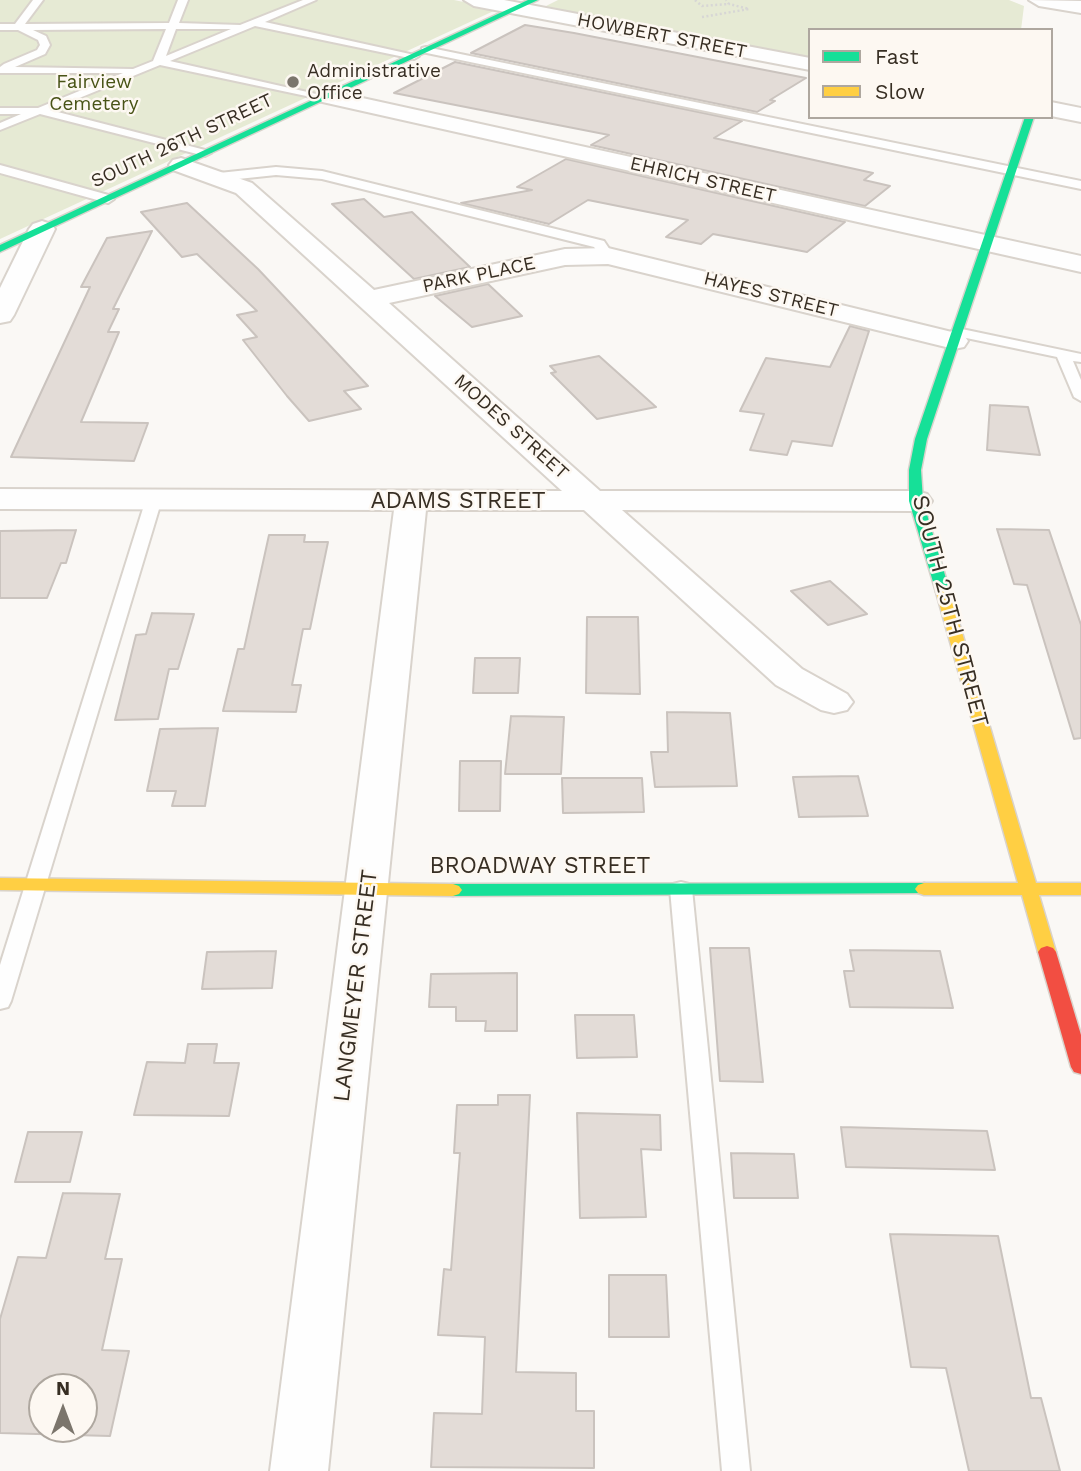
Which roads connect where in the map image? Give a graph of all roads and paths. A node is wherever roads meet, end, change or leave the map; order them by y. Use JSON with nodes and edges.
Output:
{"nodes":[{"id":1,"x":38,"y":0,"type":"edge"},
{"id":2,"x":183,"y":0,"type":"edge"},
{"id":3,"x":311,"y":0,"type":"edge"},
{"id":4,"x":474,"y":0,"type":"edge"},
{"id":5,"x":693,"y":0,"type":"edge"},
{"id":6,"x":726,"y":0,"type":"edge"},
{"id":7,"x":1040,"y":0,"type":"edge"},
{"id":8,"x":526,"y":4,"type":"edge"},
{"id":9,"x":729,"y":4,"type":"junction"},
{"id":10,"x":1044,"y":7,"type":"edge"},
{"id":11,"x":1081,"y":7,"type":"edge"},
{"id":12,"x":695,"y":18,"type":"dead end"},
{"id":13,"x":250,"y":24,"type":"junction"},
{"id":14,"x":173,"y":26,"type":"junction"},
{"id":15,"x":0,"y":27,"type":"edge"},
{"id":16,"x":18,"y":27,"type":"junction"},
{"id":17,"x":0,"y":33,"type":"edge"},
{"id":18,"x":420,"y":53,"type":"junction"},
{"id":19,"x":158,"y":62,"type":"junction"},
{"id":20,"x":808,"y":64,"type":"edge"},
{"id":21,"x":0,"y":69,"type":"edge"},
{"id":22,"x":140,"y":70,"type":"junction"},
{"id":23,"x":323,"y":97,"type":"junction"},
{"id":24,"x":1053,"y":109,"type":"edge"},
{"id":25,"x":0,"y":111,"type":"edge"},
{"id":26,"x":40,"y":111,"type":"junction"},
{"id":27,"x":1081,"y":115,"type":"edge"},
{"id":28,"x":1029,"y":119,"type":"edge"},
{"id":29,"x":0,"y":127,"type":"edge"},
{"id":30,"x":202,"y":165,"type":"junction"},
{"id":31,"x":0,"y":169,"type":"edge"},
{"id":32,"x":1012,"y":172,"type":"junction"},
{"id":33,"x":1081,"y":186,"type":"edge"},
{"id":34,"x":108,"y":199,"type":"junction"},
{"id":35,"x":42,"y":229,"type":"junction"},
{"id":36,"x":989,"y":244,"type":"junction"},
{"id":37,"x":0,"y":249,"type":"edge"},
{"id":38,"x":598,"y":256,"type":"junction"},
{"id":39,"x":1081,"y":264,"type":"edge"},
{"id":40,"x":371,"y":299,"type":"junction"},
{"id":41,"x":0,"y":315,"type":"edge"},
{"id":42,"x":955,"y":336,"type":"junction"},
{"id":43,"x":1063,"y":354,"type":"junction"},
{"id":44,"x":1081,"y":358,"type":"edge"},
{"id":45,"x":1081,"y":397,"type":"edge"},
{"id":46,"x":0,"y":499,"type":"edge"},
{"id":47,"x":155,"y":499,"type":"junction"},
{"id":48,"x":411,"y":501,"type":"junction"},
{"id":49,"x":916,"y":501,"type":"junction"},
{"id":50,"x":594,"y":502,"type":"junction"},
{"id":51,"x":834,"y":702,"type":"dead end"},
{"id":52,"x":0,"y":884,"type":"edge"},
{"id":53,"x":37,"y":884,"type":"junction"},
{"id":54,"x":1028,"y":888,"type":"junction"},
{"id":55,"x":681,"y":889,"type":"junction"},
{"id":56,"x":1081,"y":889,"type":"edge"},
{"id":57,"x":366,"y":890,"type":"junction"},
{"id":58,"x":0,"y":1001,"type":"edge"},
{"id":59,"x":1081,"y":1068,"type":"edge"},
{"id":60,"x":299,"y":1471,"type":"edge"},
{"id":61,"x":736,"y":1471,"type":"edge"}],
"edges":[{"from":1,"to":16,"type":"lane"},
{"from":2,"to":14,"type":"lane"},
{"from":3,"to":13,"type":"lane"},
{"from":4,"to":8,"type":"street","name":"HOWBERT STREET"},
{"from":5,"to":9,"type":"path"},
{"from":6,"to":9,"type":"path"},
{"from":7,"to":10,"type":"street"},
{"from":8,"to":18,"type":"street","name":"SOUTH 26TH STREET"},
{"from":8,"to":20,"type":"street","name":"HOWBERT STREET"},
{"from":9,"to":12,"type":"path"},
{"from":10,"to":11,"type":"street"},
{"from":13,"to":14,"type":"lane"},
{"from":13,"to":18,"type":"lane"},
{"from":13,"to":19,"type":"lane"},
{"from":14,"to":16,"type":"lane"},
{"from":14,"to":19,"type":"lane"},
{"from":15,"to":16,"type":"lane"},
{"from":16,"to":17,"type":"lane"},
{"from":16,"to":21,"type":"lane"},
{"from":18,"to":23,"type":"street","name":"SOUTH 26TH STREET"},
{"from":18,"to":32,"type":"lane"},
{"from":19,"to":22,"type":"lane"},
{"from":19,"to":23,"type":"lane"},
{"from":21,"to":22,"type":"lane"},
{"from":22,"to":26,"type":"lane"},
{"from":23,"to":30,"type":"street","name":"SOUTH 26TH STREET"},
{"from":23,"to":36,"type":"street","name":"EHRICH STREET"},
{"from":24,"to":27,"type":"street"},
{"from":25,"to":26,"type":"lane"},
{"from":26,"to":29,"type":"lane"},
{"from":26,"to":30,"type":"lane"},
{"from":28,"to":32,"type":"street","name":"SOUTH 25TH STREET"},
{"from":30,"to":34,"type":"street","name":"SOUTH 26TH STREET"},
{"from":30,"to":38,"type":"lane"},
{"from":30,"to":40,"type":"street","name":"MODES STREET"},
{"from":31,"to":34,"type":"lane"},
{"from":32,"to":33,"type":"lane"},
{"from":32,"to":36,"type":"street","name":"SOUTH 25TH STREET"},
{"from":34,"to":35,"type":"street","name":"SOUTH 26TH STREET"},
{"from":35,"to":37,"type":"street","name":"SOUTH 26TH STREET"},
{"from":35,"to":41,"type":"street"},
{"from":36,"to":39,"type":"street","name":"EHRICH STREET"},
{"from":36,"to":42,"type":"street","name":"SOUTH 25TH STREET"},
{"from":38,"to":40,"type":"street","name":"PARK PLACE"},
{"from":38,"to":42,"type":"street","name":"HAYES STREET"},
{"from":40,"to":50,"type":"street","name":"MODES STREET"},
{"from":42,"to":43,"type":"lane"},
{"from":42,"to":49,"type":"street","name":"SOUTH 25TH STREET"},
{"from":43,"to":44,"type":"lane"},
{"from":43,"to":45,"type":"lane"},
{"from":46,"to":47,"type":"street","name":"ADAMS STREET"},
{"from":47,"to":48,"type":"street","name":"ADAMS STREET"},
{"from":47,"to":53,"type":"lane"},
{"from":48,"to":50,"type":"street","name":"ADAMS STREET"},
{"from":48,"to":57,"type":"street","name":"LANGMEYER STREET"},
{"from":49,"to":50,"type":"street","name":"ADAMS STREET"},
{"from":49,"to":54,"type":"street","name":"SOUTH 25TH STREET"},
{"from":50,"to":51,"type":"street","name":"MODES STREET"},
{"from":52,"to":53,"type":"street","name":"BROADWAY STREET"},
{"from":53,"to":57,"type":"street","name":"BROADWAY STREET"},
{"from":53,"to":58,"type":"lane"},
{"from":54,"to":55,"type":"street","name":"BROADWAY STREET"},
{"from":54,"to":56,"type":"street","name":"BROADWAY STREET"},
{"from":54,"to":59,"type":"street","name":"SOUTH 25TH STREET"},
{"from":55,"to":57,"type":"street","name":"BROADWAY STREET"},
{"from":55,"to":61,"type":"lane"},
{"from":57,"to":60,"type":"street","name":"LANGMEYER STREET"}]}
